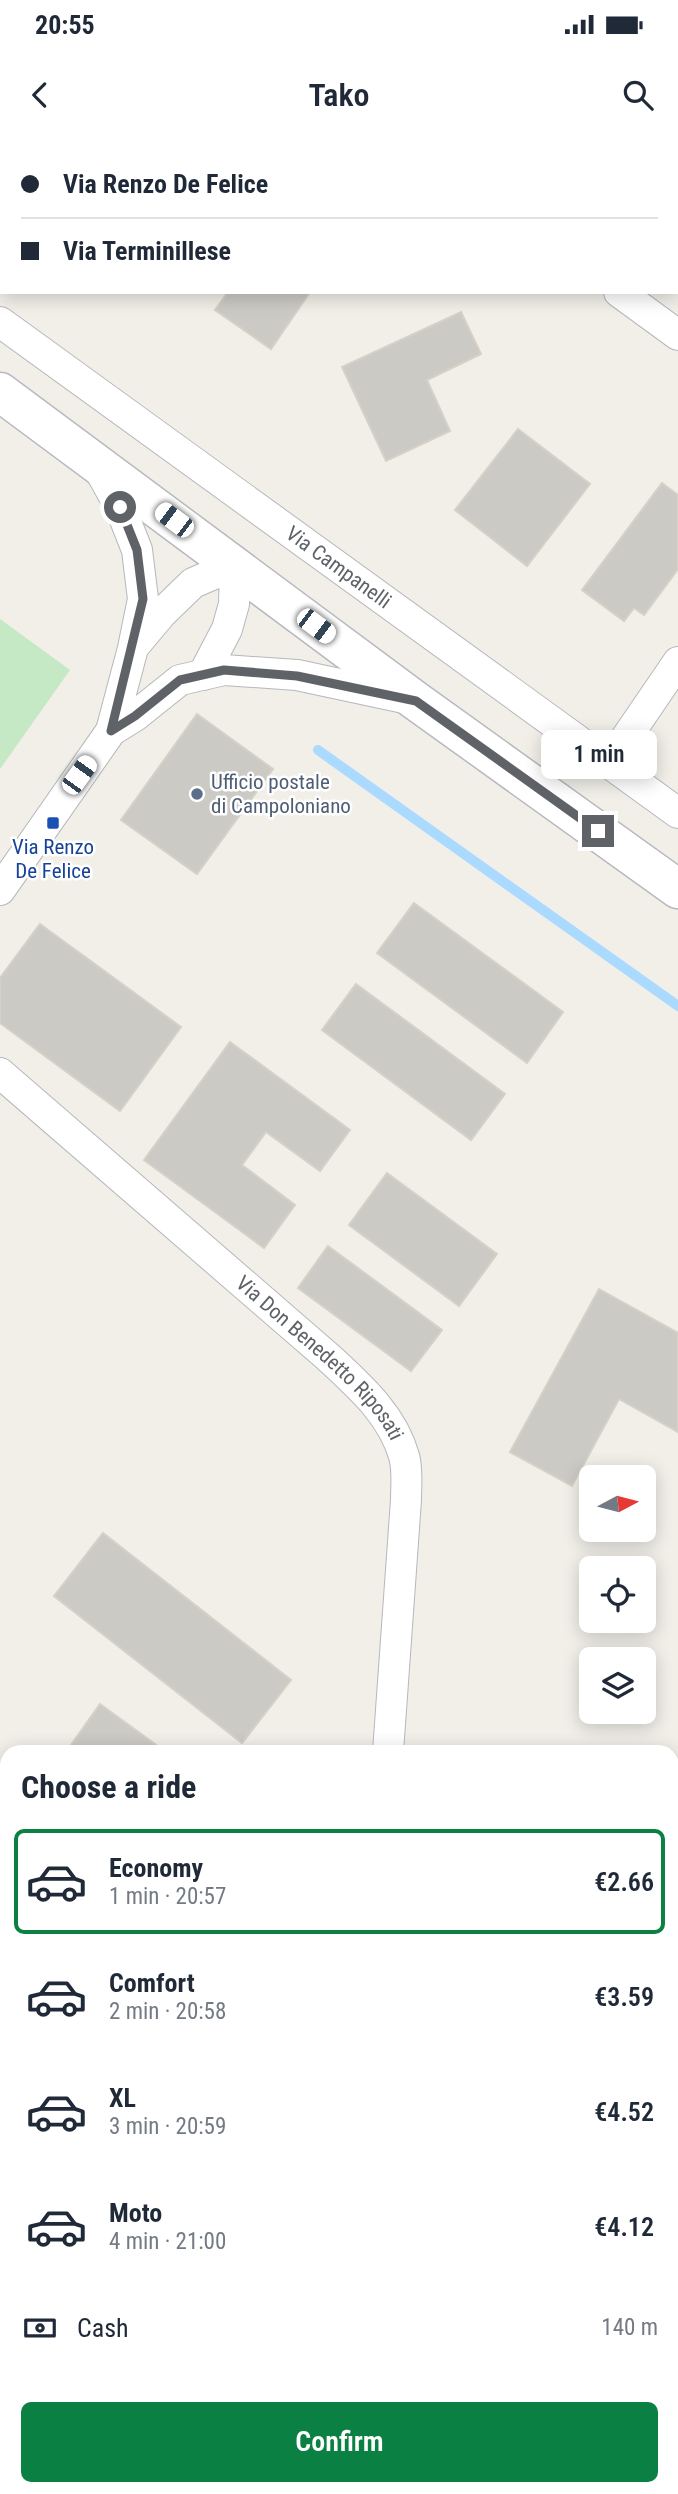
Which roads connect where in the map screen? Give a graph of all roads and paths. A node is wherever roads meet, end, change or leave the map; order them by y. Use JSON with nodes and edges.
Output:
{"nodes":[{"id":1,"x":622,"y":294,"type":"edge"},
{"id":2,"x":0,"y":321,"type":"edge"},
{"id":3,"x":678,"y":335,"type":"edge"},
{"id":4,"x":0,"y":392,"type":"edge"},
{"id":5,"x":94,"y":460,"type":"junction"},
{"id":6,"x":235,"y":565,"type":"junction"},
{"id":7,"x":133,"y":648,"type":"junction"},
{"id":8,"x":678,"y":662,"type":"edge"},
{"id":9,"x":203,"y":675,"type":"junction"},
{"id":10,"x":416,"y":701,"type":"junction"},
{"id":11,"x":111,"y":731,"type":"junction"},
{"id":12,"x":609,"y":763,"type":"junction"},
{"id":13,"x":678,"y":813,"type":"edge"},
{"id":14,"x":678,"y":889,"type":"edge"},
{"id":15,"x":0,"y":890,"type":"edge"},
{"id":16,"x":0,"y":1073,"type":"edge"},
{"id":17,"x":388,"y":1745,"type":"edge"}],
"edges":[{"from":1,"to":3,"type":"street"},
{"from":2,"to":12,"type":"street","name":"Via Campanelli"},
{"from":4,"to":5,"type":"main road"},
{"from":5,"to":6,"type":"main road"},
{"from":5,"to":7,"type":"street"},
{"from":6,"to":7,"type":"street"},
{"from":6,"to":9,"type":"street"},
{"from":6,"to":10,"type":"main road"},
{"from":7,"to":11,"type":"street"},
{"from":8,"to":12,"type":"street"},
{"from":9,"to":10,"type":"street"},
{"from":9,"to":11,"type":"street"},
{"from":10,"to":14,"type":"main road"},
{"from":11,"to":15,"type":"street"},
{"from":12,"to":13,"type":"street","name":"Via Campanelli"},
{"from":16,"to":17,"type":"street","name":"Via Don Benedetto Riposati"}]}
